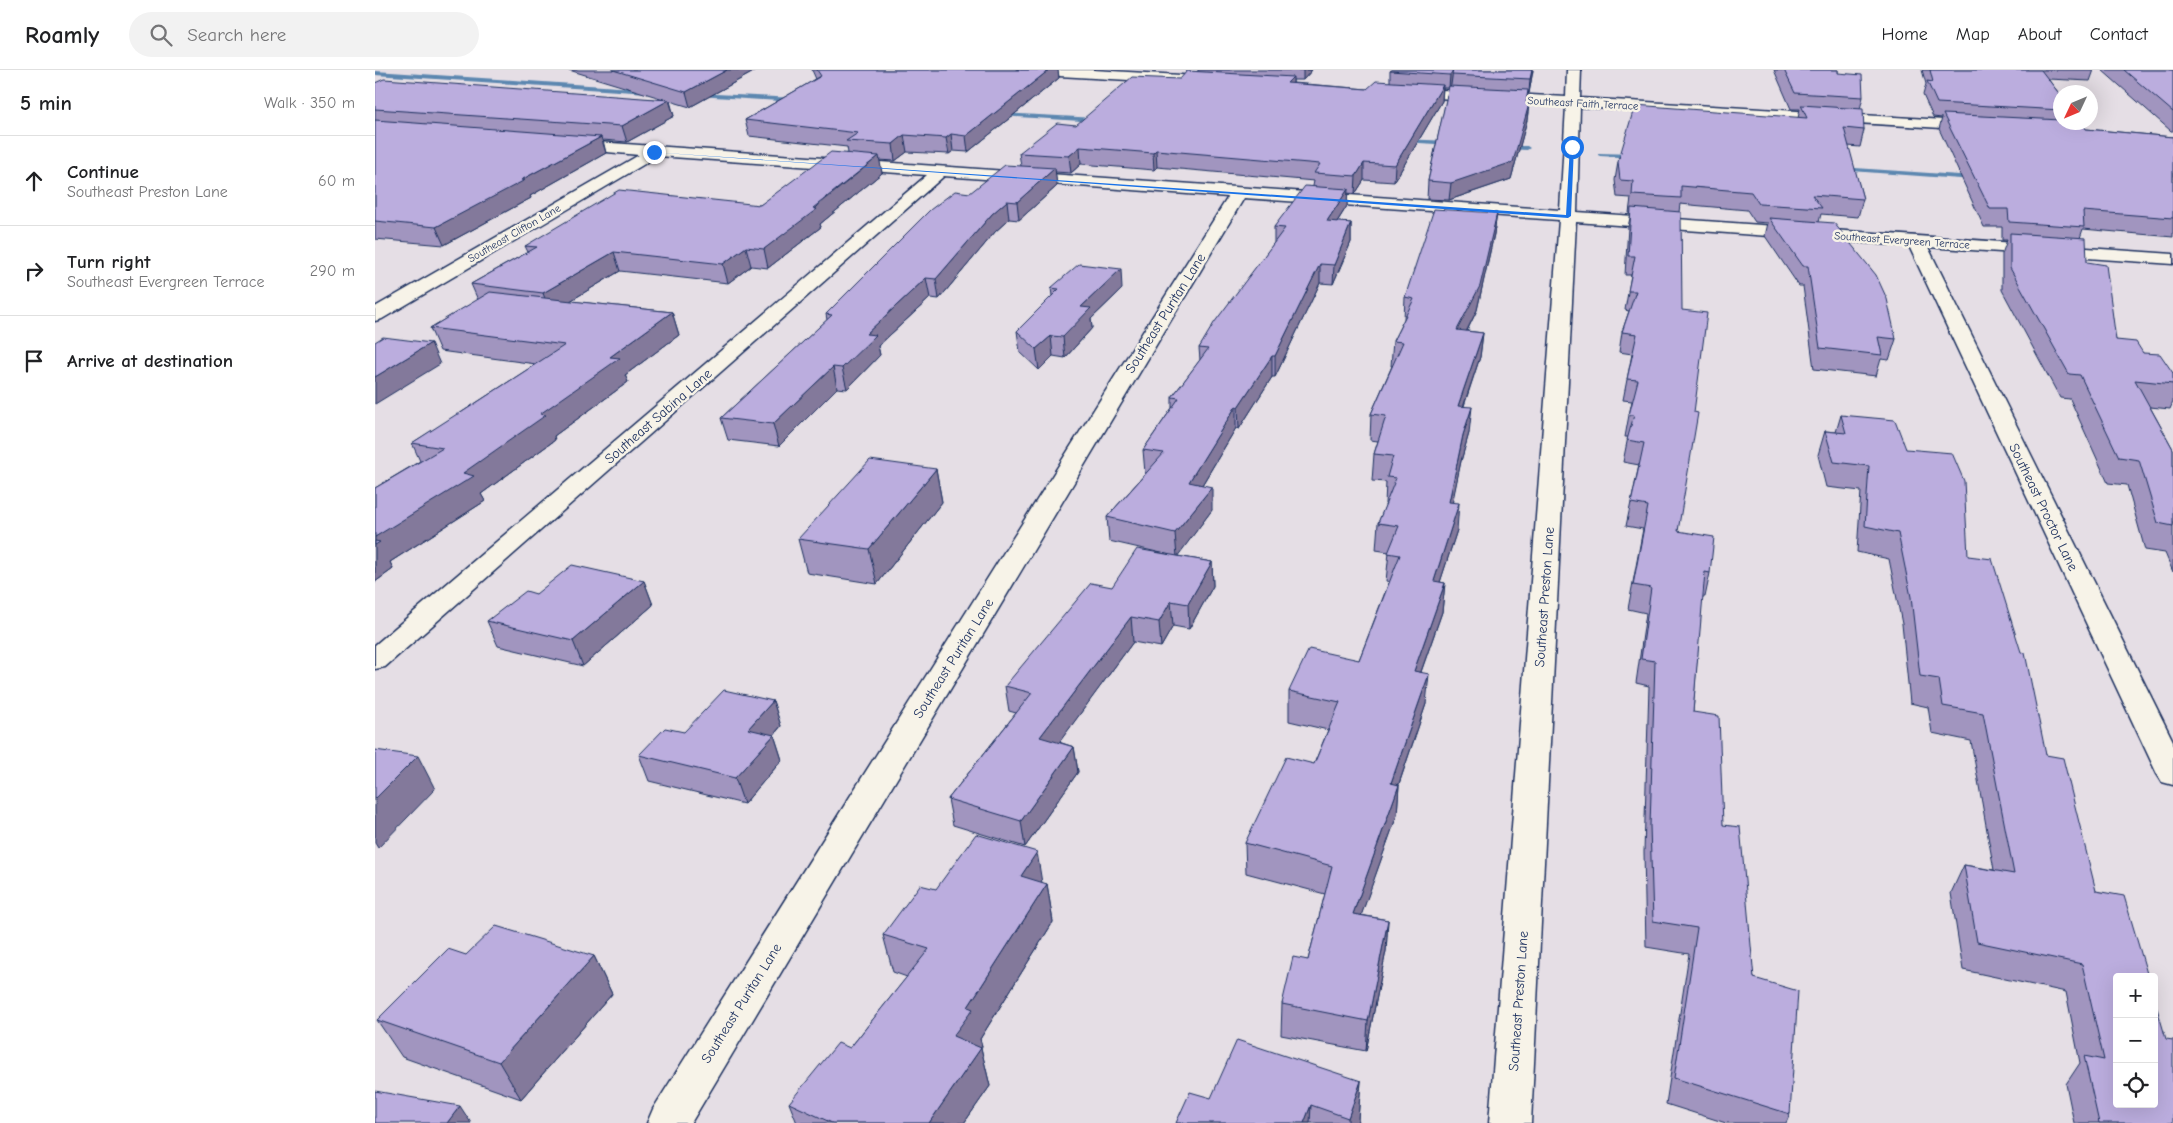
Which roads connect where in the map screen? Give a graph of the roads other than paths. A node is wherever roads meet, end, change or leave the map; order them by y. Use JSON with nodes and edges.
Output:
{"nodes":[{"id":1,"x":1024,"y":70,"type":"edge"},
{"id":2,"x":1574,"y":70,"type":"edge"},
{"id":3,"x":1233,"y":82,"type":"edge"},
{"id":4,"x":1393,"y":92,"type":"edge"},
{"id":5,"x":1573,"y":102,"type":"junction"},
{"id":6,"x":1996,"y":127,"type":"edge"},
{"id":7,"x":556,"y":144,"type":"edge"},
{"id":8,"x":654,"y":152,"type":"junction"},
{"id":9,"x":941,"y":172,"type":"junction"},
{"id":10,"x":1239,"y":192,"type":"junction"},
{"id":11,"x":1568,"y":216,"type":"junction"},
{"id":12,"x":1916,"y":241,"type":"junction"},
{"id":13,"x":2173,"y":259,"type":"edge"},
{"id":14,"x":375,"y":315,"type":"edge"},
{"id":15,"x":375,"y":660,"type":"edge"},
{"id":16,"x":2173,"y":774,"type":"edge"},
{"id":17,"x":668,"y":1123,"type":"edge"},
{"id":18,"x":1510,"y":1123,"type":"edge"}],
"edges":[{"from":1,"to":3,"type":"street"},
{"from":2,"to":5,"type":"street","name":"Southeast Preston Lane"},
{"from":4,"to":5,"type":"street","name":"Southeast Faith Terrace"},
{"from":5,"to":6,"type":"street","name":"Southeast Faith Terrace"},
{"from":5,"to":11,"type":"street","name":"Southeast Preston Lane"},
{"from":7,"to":8,"type":"street","name":"Southeast Evergreen Terrace"},
{"from":8,"to":9,"type":"street","name":"Southeast Evergreen Terrace"},
{"from":8,"to":14,"type":"street","name":"Southeast Clifton Lane"},
{"from":9,"to":10,"type":"street","name":"Southeast Evergreen Terrace"},
{"from":9,"to":15,"type":"street","name":"Southeast Sabina Lane"},
{"from":10,"to":11,"type":"street","name":"Southeast Evergreen Terrace"},
{"from":10,"to":17,"type":"street","name":"Southeast Puritan Lane"},
{"from":11,"to":12,"type":"street","name":"Southeast Evergreen Terrace"},
{"from":11,"to":18,"type":"street","name":"Southeast Preston Lane"},
{"from":12,"to":13,"type":"street","name":"Southeast Evergreen Terrace"},
{"from":12,"to":16,"type":"street","name":"Southeast Proctor Lane"}]}
